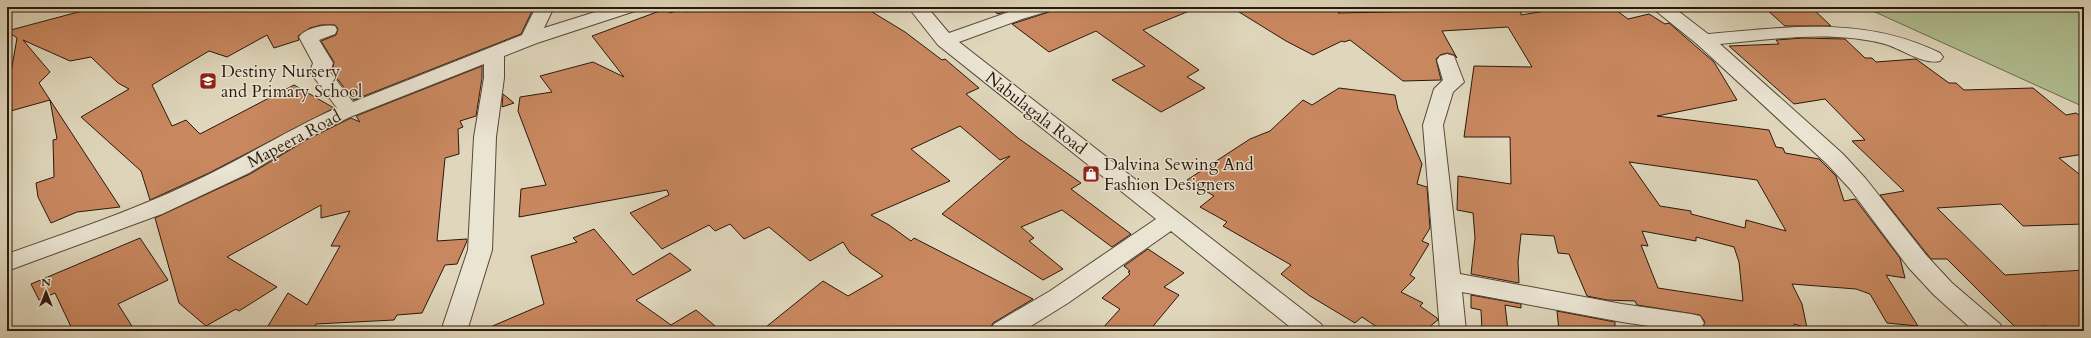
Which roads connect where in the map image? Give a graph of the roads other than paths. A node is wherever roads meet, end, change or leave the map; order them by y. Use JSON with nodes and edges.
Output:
{"nodes":[{"id":1,"x":546,"y":7,"type":"edge"},
{"id":2,"x":629,"y":7,"type":"edge"},
{"id":3,"x":916,"y":7,"type":"edge"},
{"id":4,"x":1043,"y":7,"type":"edge"},
{"id":5,"x":1660,"y":7,"type":"edge"},
{"id":6,"x":328,"y":30,"type":"dead end"},
{"id":7,"x":530,"y":39,"type":"junction"},
{"id":8,"x":1704,"y":40,"type":"junction"},
{"id":9,"x":945,"y":41,"type":"junction"},
{"id":10,"x":494,"y":54,"type":"junction"},
{"id":11,"x":1933,"y":57,"type":"dead end"},
{"id":12,"x":1447,"y":60,"type":"dead end"},
{"id":13,"x":349,"y":110,"type":"junction"},
{"id":14,"x":1171,"y":220,"type":"junction"},
{"id":15,"x":7,"y":263,"type":"edge"},
{"id":16,"x":1448,"y":281,"type":"junction"},
{"id":17,"x":1691,"y":324,"type":"dead end"},
{"id":18,"x":454,"y":331,"type":"edge"},
{"id":19,"x":1003,"y":331,"type":"edge"},
{"id":20,"x":1312,"y":331,"type":"edge"},
{"id":21,"x":1453,"y":331,"type":"edge"},
{"id":22,"x":1991,"y":331,"type":"edge"}],
"edges":[{"from":1,"to":7,"type":"street"},
{"from":2,"to":7,"type":"street","name":"Mapeera Road"},
{"from":3,"to":9,"type":"street","name":"Nabulagala Road"},
{"from":4,"to":9,"type":"street"},
{"from":5,"to":8,"type":"street"},
{"from":6,"to":13,"type":"street"},
{"from":7,"to":10,"type":"street","name":"Mapeera Road"},
{"from":8,"to":11,"type":"street"},
{"from":8,"to":22,"type":"street"},
{"from":9,"to":14,"type":"street","name":"Nabulagala Road"},
{"from":10,"to":13,"type":"street","name":"Mapeera Road"},
{"from":10,"to":18,"type":"street"},
{"from":12,"to":16,"type":"street"},
{"from":13,"to":15,"type":"street","name":"Mapeera Road"},
{"from":14,"to":19,"type":"street"},
{"from":14,"to":20,"type":"street","name":"Nabulagala Road"},
{"from":16,"to":17,"type":"street"},
{"from":16,"to":21,"type":"street"}]}
